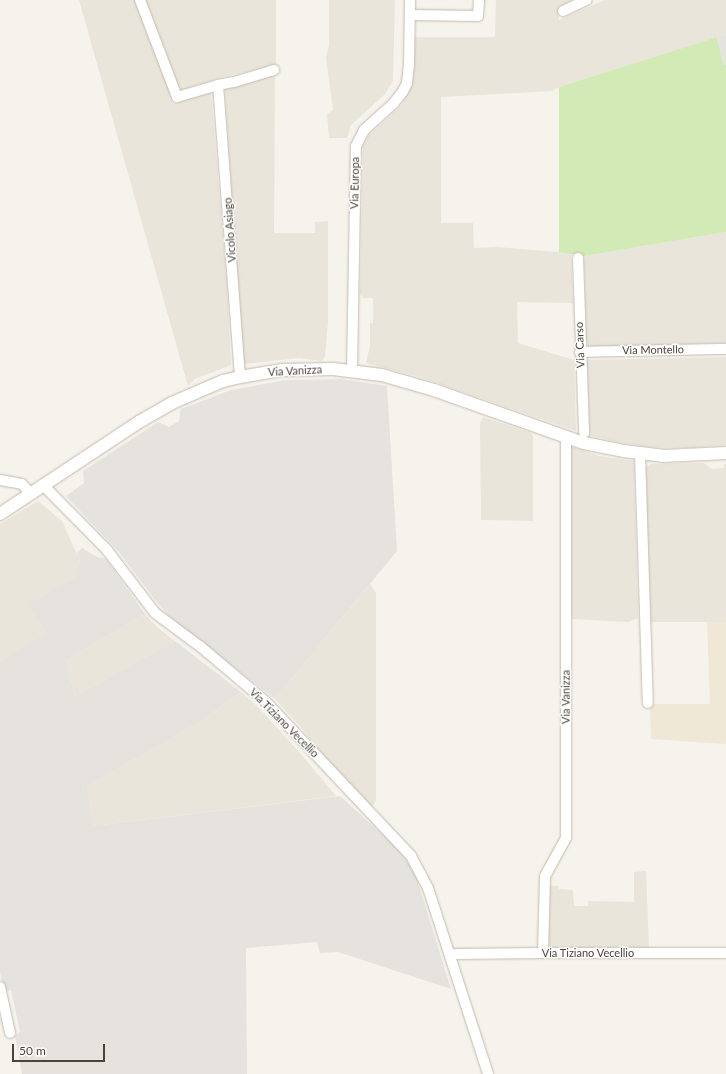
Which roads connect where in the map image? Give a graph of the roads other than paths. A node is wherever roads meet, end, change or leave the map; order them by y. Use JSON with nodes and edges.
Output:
{"nodes":[{"id":1,"x":140,"y":0,"type":"edge"},
{"id":2,"x":410,"y":0,"type":"edge"},
{"id":3,"x":478,"y":0,"type":"edge"},
{"id":4,"x":587,"y":0,"type":"edge"},
{"id":5,"x":562,"y":11,"type":"dead end"},
{"id":6,"x":410,"y":15,"type":"junction"},
{"id":7,"x":274,"y":70,"type":"dead end"},
{"id":8,"x":218,"y":84,"type":"junction"},
{"id":9,"x":578,"y":258,"type":"dead end"},
{"id":10,"x":726,"y":349,"type":"edge"},
{"id":11,"x":580,"y":352,"type":"junction"},
{"id":12,"x":352,"y":371,"type":"junction"},
{"id":13,"x":240,"y":376,"type":"junction"},
{"id":14,"x":584,"y":433,"type":"dead end"},
{"id":15,"x":566,"y":437,"type":"junction"},
{"id":16,"x":726,"y":453,"type":"edge"},
{"id":17,"x":640,"y":454,"type":"junction"},
{"id":18,"x":0,"y":480,"type":"edge"},
{"id":19,"x":43,"y":485,"type":"junction"},
{"id":20,"x":31,"y":494,"type":"junction"},
{"id":21,"x":0,"y":514,"type":"edge"},
{"id":22,"x":648,"y":703,"type":"dead end"},
{"id":23,"x":543,"y":952,"type":"junction"},
{"id":24,"x":726,"y":952,"type":"edge"},
{"id":25,"x":450,"y":956,"type":"junction"},
{"id":26,"x":0,"y":987,"type":"edge"},
{"id":27,"x":10,"y":1033,"type":"dead end"},
{"id":28,"x":488,"y":1074,"type":"edge"}],
"edges":[{"from":1,"to":8,"type":"street"},
{"from":2,"to":6,"type":"street","name":"Via Europa"},
{"from":3,"to":6,"type":"street"},
{"from":4,"to":5,"type":"street"},
{"from":6,"to":12,"type":"street","name":"Via Europa"},
{"from":7,"to":8,"type":"street"},
{"from":8,"to":13,"type":"street","name":"Vicolo Asiago"},
{"from":9,"to":11,"type":"street","name":"Via Carso"},
{"from":10,"to":11,"type":"street","name":"Via Montello"},
{"from":11,"to":14,"type":"street","name":"Via Carso"},
{"from":12,"to":13,"type":"street","name":"Via Vanizza"},
{"from":12,"to":15,"type":"street","name":"Via Vanizza"},
{"from":13,"to":19,"type":"street","name":"Via Vanizza"},
{"from":15,"to":17,"type":"street","name":"Via Vanizza"},
{"from":15,"to":23,"type":"street","name":"Via Vanizza"},
{"from":16,"to":17,"type":"street","name":"Via Vanizza"},
{"from":17,"to":22,"type":"street"},
{"from":18,"to":20,"type":"street"},
{"from":19,"to":20,"type":"street","name":"Via Vanizza"},
{"from":19,"to":25,"type":"street","name":"Via Tiziano Vecellio"},
{"from":20,"to":21,"type":"street","name":"Via Vanizza"},
{"from":23,"to":24,"type":"street","name":"Via Tiziano Vecellio"},
{"from":23,"to":25,"type":"street","name":"Via Tiziano Vecellio"},
{"from":25,"to":28,"type":"street","name":"Via Tiziano Vecellio"},
{"from":26,"to":27,"type":"street"}]}
